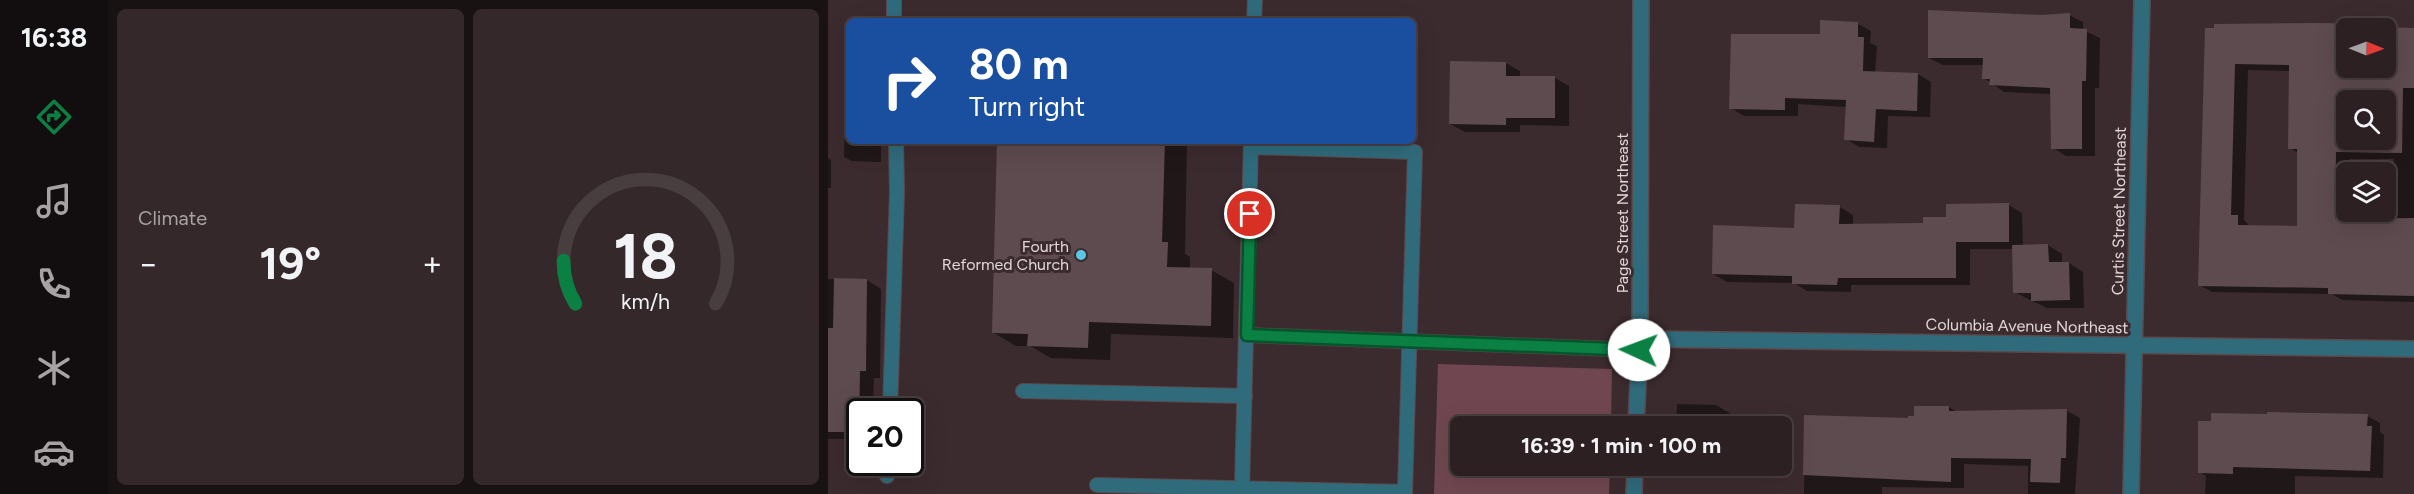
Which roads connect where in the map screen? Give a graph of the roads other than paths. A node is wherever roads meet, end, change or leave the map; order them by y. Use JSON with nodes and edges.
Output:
{"nodes":[{"id":1,"x":894,"y":0,"type":"edge"},
{"id":2,"x":1255,"y":0,"type":"edge"},
{"id":3,"x":1641,"y":0,"type":"edge"},
{"id":4,"x":2142,"y":0,"type":"edge"},
{"id":5,"x":894,"y":18,"type":"edge"},
{"id":6,"x":1254,"y":18,"type":"edge"},
{"id":7,"x":896,"y":144,"type":"edge"},
{"id":8,"x":1251,"y":144,"type":"edge"},
{"id":9,"x":1247,"y":335,"type":"junction"},
{"id":10,"x":1410,"y":341,"type":"junction"},
{"id":11,"x":1639,"y":344,"type":"junction"},
{"id":12,"x":2134,"y":345,"type":"junction"},
{"id":13,"x":2414,"y":349,"type":"edge"},
{"id":14,"x":1023,"y":391,"type":"dead end"},
{"id":15,"x":1245,"y":396,"type":"junction"},
{"id":16,"x":890,"y":398,"type":"edge"},
{"id":17,"x":1636,"y":416,"type":"edge"},
{"id":18,"x":1635,"y":476,"type":"edge"},
{"id":19,"x":1097,"y":486,"type":"dead end"},
{"id":20,"x":1242,"y":488,"type":"junction"},
{"id":21,"x":1634,"y":494,"type":"edge"},
{"id":22,"x":2131,"y":494,"type":"edge"}],
"edges":[{"from":1,"to":5,"type":"lane"},
{"from":2,"to":6,"type":"lane"},
{"from":3,"to":11,"type":"street","name":"Page Street Northeast"},
{"from":4,"to":12,"type":"street","name":"Curtis Street Northeast"},
{"from":7,"to":16,"type":"lane"},
{"from":8,"to":9,"type":"lane"},
{"from":8,"to":10,"type":"lane"},
{"from":9,"to":10,"type":"lane"},
{"from":9,"to":15,"type":"lane"},
{"from":10,"to":11,"type":"lane"},
{"from":10,"to":20,"type":"lane"},
{"from":11,"to":12,"type":"street","name":"Columbia Avenue Northeast"},
{"from":11,"to":17,"type":"street","name":"Page Street Northeast"},
{"from":12,"to":13,"type":"street","name":"Columbia Avenue Northeast"},
{"from":12,"to":22,"type":"street","name":"Curtis Street Northeast"},
{"from":14,"to":15,"type":"lane"},
{"from":15,"to":20,"type":"lane"},
{"from":18,"to":21,"type":"street"},
{"from":19,"to":20,"type":"lane"}]}
